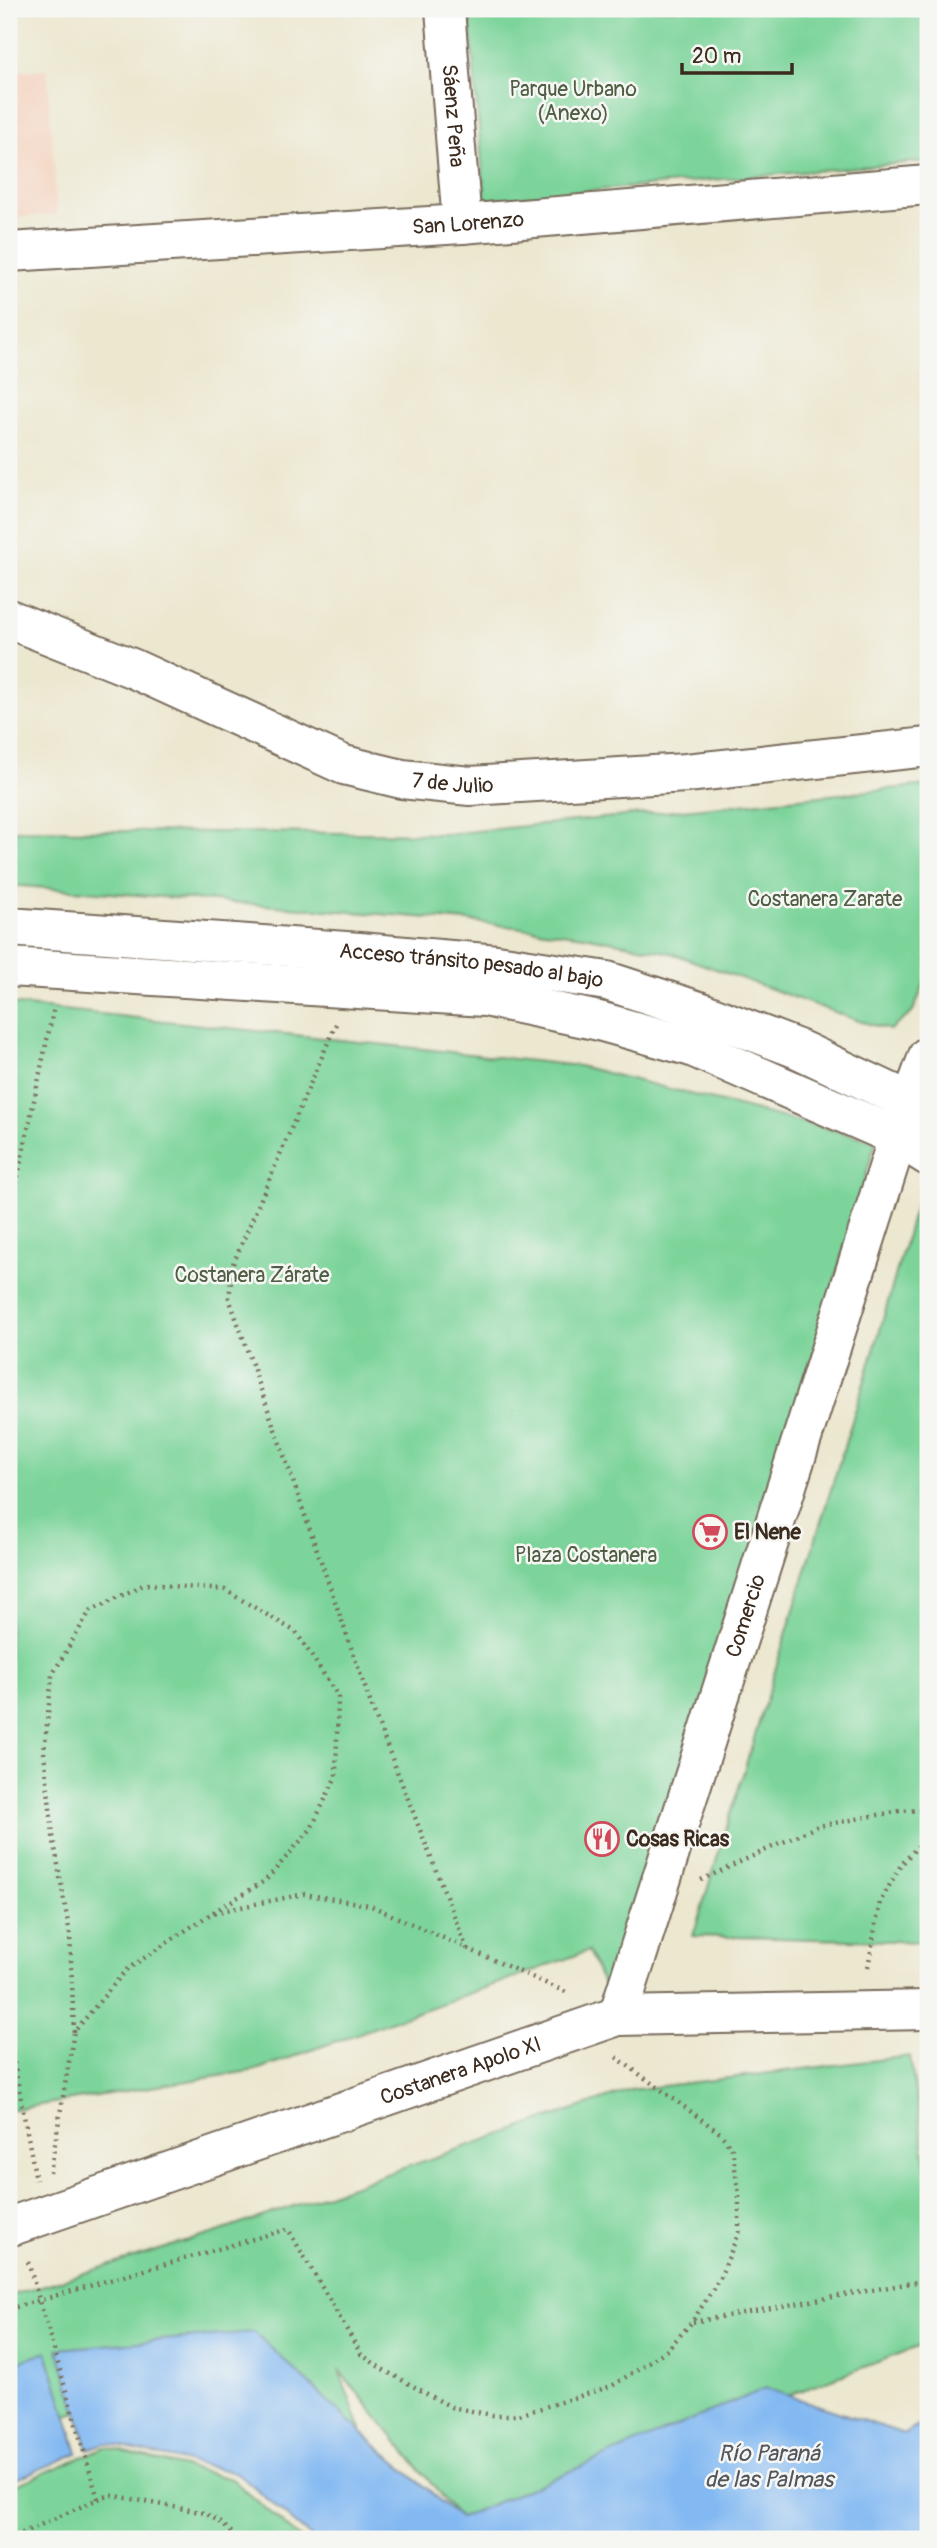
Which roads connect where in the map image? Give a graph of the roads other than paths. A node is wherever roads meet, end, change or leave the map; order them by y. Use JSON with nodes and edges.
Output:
{"nodes":[{"id":1,"x":445,"y":9,"type":"edge"},
{"id":2,"x":928,"y":185,"type":"edge"},
{"id":3,"x":463,"y":224,"type":"junction"},
{"id":4,"x":9,"y":252,"type":"edge"},
{"id":5,"x":9,"y":619,"type":"edge"},
{"id":6,"x":928,"y":747,"type":"edge"},
{"id":7,"x":9,"y":927,"type":"edge"},
{"id":8,"x":9,"y":967,"type":"edge"},
{"id":9,"x":928,"y":1056,"type":"edge"},
{"id":10,"x":920,"y":1105,"type":"edge"},
{"id":11,"x":913,"y":1147,"type":"edge"},
{"id":12,"x":928,"y":2010,"type":"edge"},
{"id":13,"x":606,"y":2021,"type":"junction"},
{"id":14,"x":25,"y":2231,"type":"edge"}],
"edges":[{"from":1,"to":3,"type":"street","name":"Sáenz Peña"},
{"from":2,"to":3,"type":"street","name":"San Lorenzo"},
{"from":3,"to":4,"type":"street","name":"San Lorenzo"},
{"from":5,"to":6,"type":"street","name":"7 de Julio"},
{"from":7,"to":10,"type":"street","name":"Acceso tránsito pesado al bajo"},
{"from":8,"to":11,"type":"street","name":"Acceso tránsito pesado al bajo"},
{"from":9,"to":10,"type":"street","name":"Comercio"},
{"from":10,"to":11,"type":"street","name":"Comercio"},
{"from":11,"to":13,"type":"street","name":"Comercio"},
{"from":12,"to":13,"type":"street","name":"Costanera Apolo XI"},
{"from":13,"to":14,"type":"street","name":"Costanera Apolo XI"}]}
